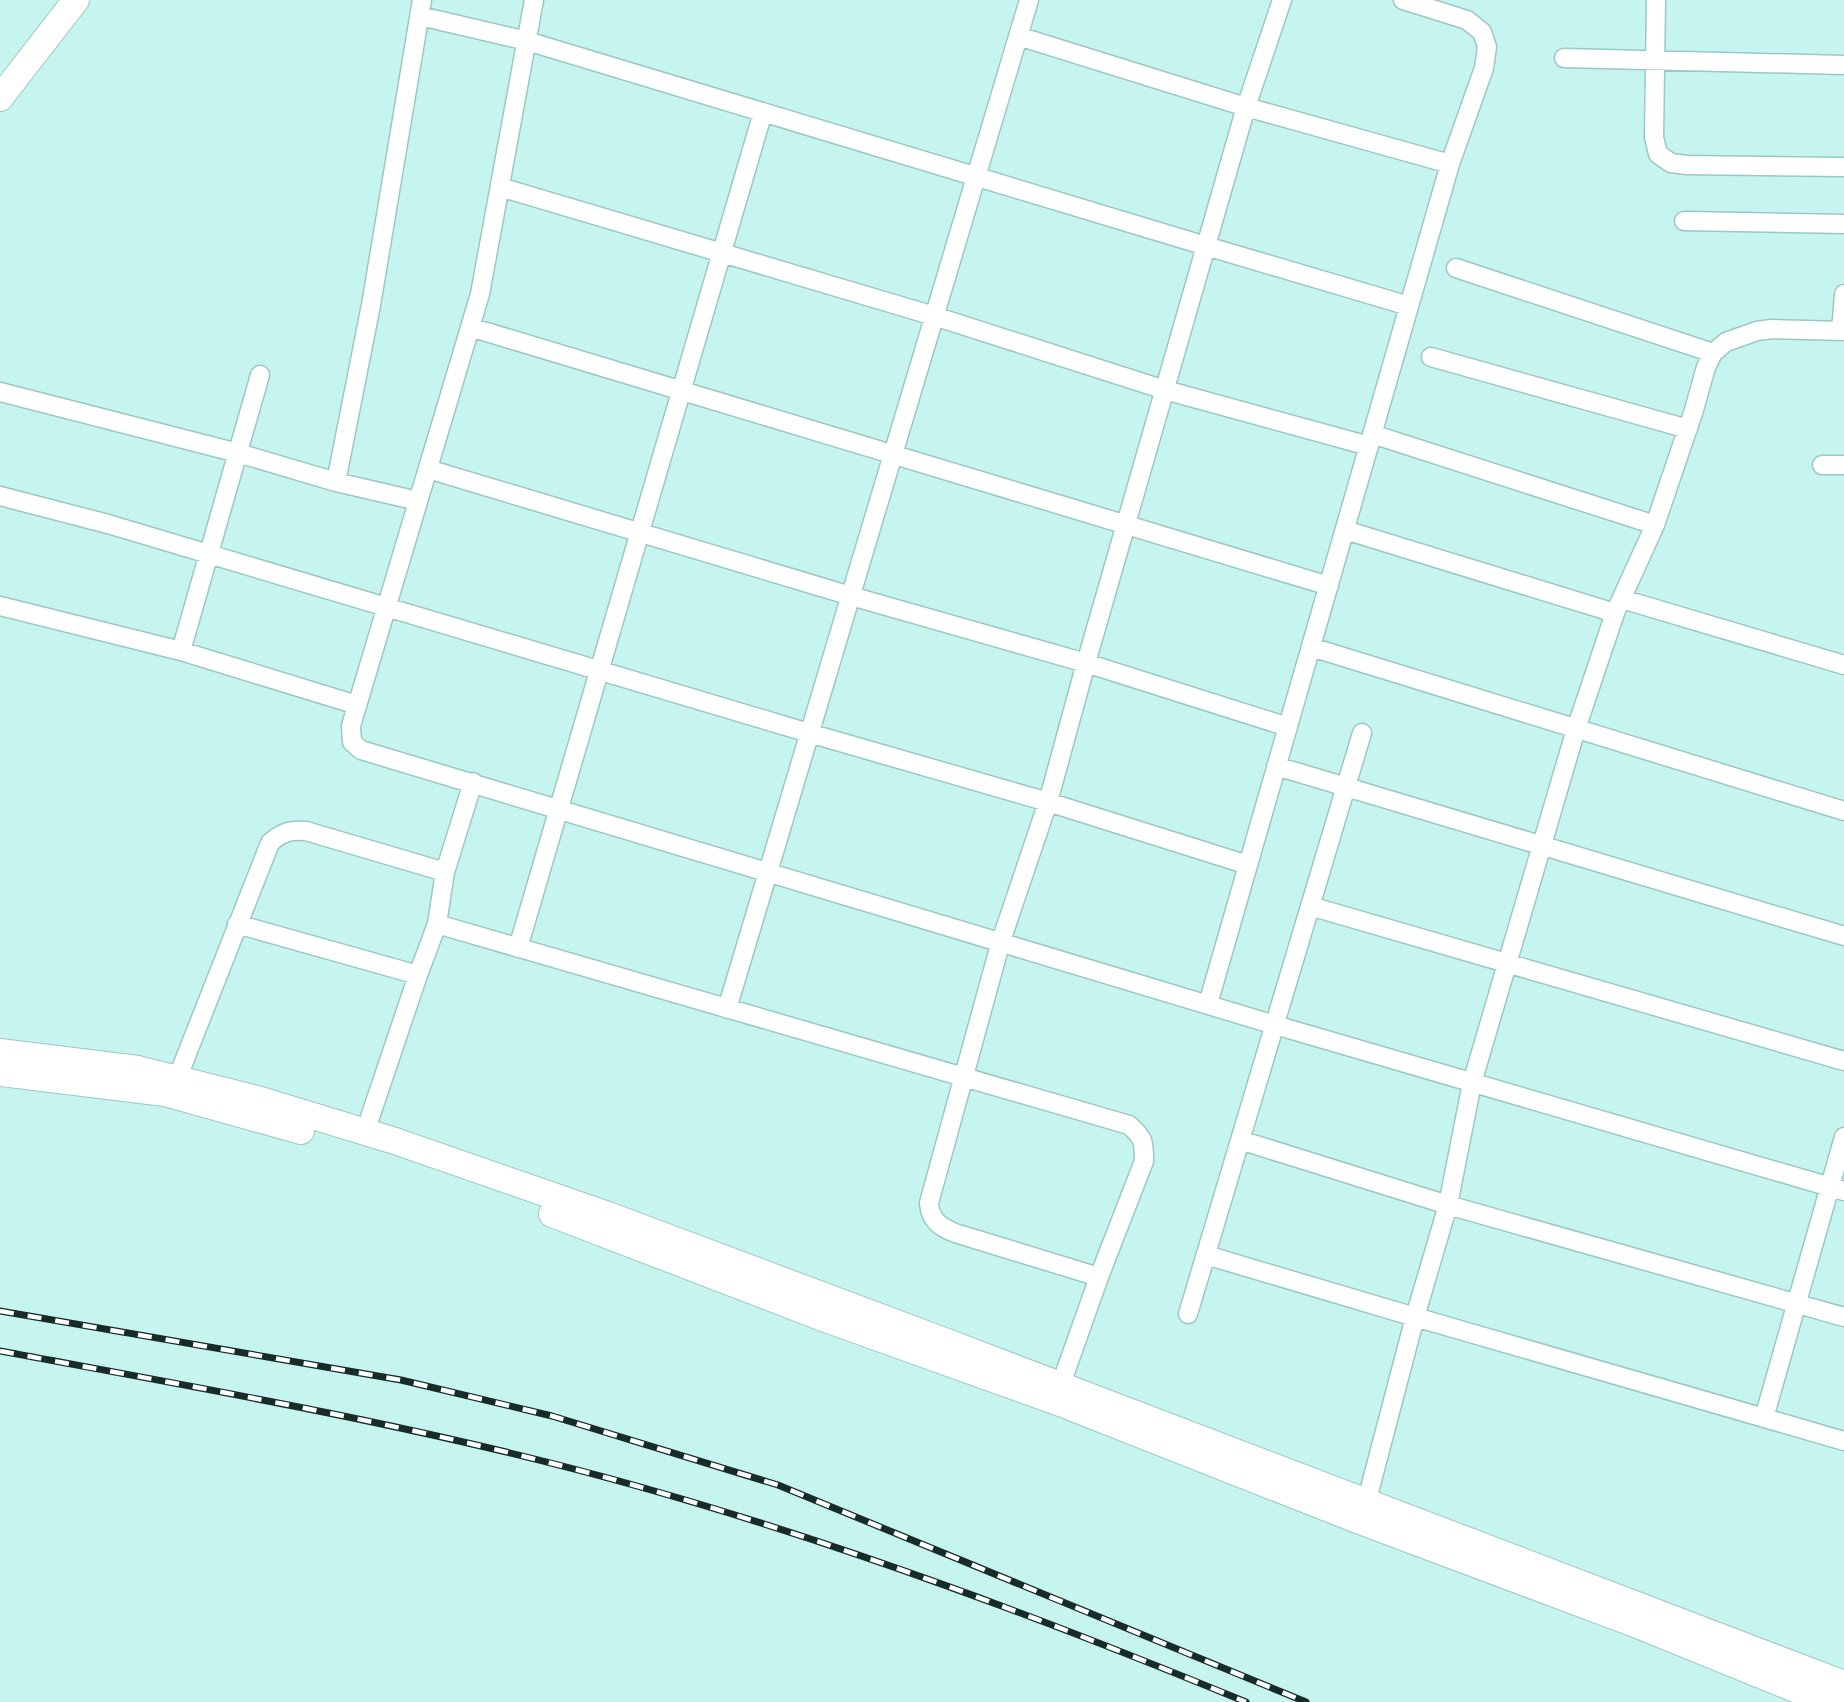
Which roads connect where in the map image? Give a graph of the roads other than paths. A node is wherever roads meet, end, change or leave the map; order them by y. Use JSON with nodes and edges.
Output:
{"nodes":[{"id":1,"x":76,"y":0,"type":"edge"},
{"id":2,"x":534,"y":0,"type":"edge"},
{"id":3,"x":1029,"y":0,"type":"edge"},
{"id":4,"x":1282,"y":0,"type":"edge"},
{"id":5,"x":1403,"y":0,"type":"edge"},
{"id":6,"x":1656,"y":0,"type":"edge"},
{"id":7,"x":421,"y":8,"type":"edge"},
{"id":8,"x":1018,"y":36,"type":"junction"},
{"id":9,"x":527,"y":41,"type":"junction"},
{"id":10,"x":1564,"y":58,"type":"dead end"},
{"id":11,"x":1655,"y":60,"type":"junction"},
{"id":12,"x":1844,"y":65,"type":"edge"},
{"id":13,"x":0,"y":98,"type":"edge"},
{"id":14,"x":1246,"y":107,"type":"junction"},
{"id":15,"x":764,"y":112,"type":"junction"},
{"id":16,"x":1450,"y":164,"type":"junction"},
{"id":17,"x":1844,"y":167,"type":"edge"},
{"id":18,"x":976,"y":177,"type":"junction"},
{"id":19,"x":500,"y":187,"type":"junction"},
{"id":20,"x":1684,"y":221,"type":"dead end"},
{"id":21,"x":1844,"y":224,"type":"edge"},
{"id":22,"x":1206,"y":246,"type":"junction"},
{"id":23,"x":722,"y":253,"type":"junction"},
{"id":24,"x":1456,"y":268,"type":"dead end"},
{"id":25,"x":1844,"y":294,"type":"edge"},
{"id":26,"x":1409,"y":306,"type":"junction"},
{"id":27,"x":934,"y":316,"type":"junction"},
{"id":28,"x":470,"y":327,"type":"junction"},
{"id":29,"x":1843,"y":331,"type":"edge"},
{"id":30,"x":1713,"y":352,"type":"junction"},
{"id":31,"x":1431,"y":357,"type":"dead end"},
{"id":32,"x":260,"y":375,"type":"dead end"},
{"id":33,"x":1165,"y":390,"type":"junction"},
{"id":34,"x":0,"y":392,"type":"edge"},
{"id":35,"x":681,"y":392,"type":"junction"},
{"id":36,"x":1688,"y":429,"type":"junction"},
{"id":37,"x":1371,"y":440,"type":"junction"},
{"id":38,"x":238,"y":453,"type":"junction"},
{"id":39,"x":893,"y":455,"type":"junction"},
{"id":40,"x":1822,"y":465,"type":"dead end"},
{"id":41,"x":1844,"y":465,"type":"edge"},
{"id":42,"x":428,"y":469,"type":"junction"},
{"id":43,"x":336,"y":482,"type":"junction"},
{"id":44,"x":0,"y":496,"type":"edge"},
{"id":45,"x":418,"y":501,"type":"junction"},
{"id":46,"x":1126,"y":523,"type":"junction"},
{"id":47,"x":1655,"y":525,"type":"junction"},
{"id":48,"x":1345,"y":530,"type":"junction"},
{"id":49,"x":640,"y":533,"type":"junction"},
{"id":50,"x":209,"y":554,"type":"junction"},
{"id":51,"x":1329,"y":586,"type":"junction"},
{"id":52,"x":851,"y":596,"type":"junction"},
{"id":53,"x":0,"y":606,"type":"edge"},
{"id":54,"x":1618,"y":606,"type":"junction"},
{"id":55,"x":386,"y":607,"type":"junction"},
{"id":56,"x":1311,"y":647,"type":"junction"},
{"id":57,"x":181,"y":651,"type":"junction"},
{"id":58,"x":1086,"y":663,"type":"junction"},
{"id":59,"x":1844,"y":665,"type":"edge"},
{"id":60,"x":600,"y":670,"type":"junction"},
{"id":61,"x":357,"y":705,"type":"junction"},
{"id":62,"x":1288,"y":727,"type":"junction"},
{"id":63,"x":1576,"y":729,"type":"junction"},
{"id":64,"x":809,"y":733,"type":"junction"},
{"id":65,"x":1362,"y":733,"type":"dead end"},
{"id":66,"x":1276,"y":766,"type":"junction"},
{"id":67,"x":473,"y":782,"type":"junction"},
{"id":68,"x":1346,"y":787,"type":"junction"},
{"id":69,"x":1048,"y":802,"type":"junction"},
{"id":70,"x":559,"y":809,"type":"junction"},
{"id":71,"x":1844,"y":811,"type":"edge"},
{"id":72,"x":1542,"y":845,"type":"junction"},
{"id":73,"x":1248,"y":865,"type":"junction"},
{"id":74,"x":768,"y":871,"type":"junction"},
{"id":75,"x":445,"y":872,"type":"junction"},
{"id":76,"x":1310,"y":906,"type":"junction"},
{"id":77,"x":237,"y":924,"type":"junction"},
{"id":78,"x":437,"y":924,"type":"junction"},
{"id":79,"x":1844,"y":936,"type":"edge"},
{"id":80,"x":1001,"y":941,"type":"junction"},
{"id":81,"x":518,"y":948,"type":"junction"},
{"id":82,"x":1507,"y":964,"type":"junction"},
{"id":83,"x":418,"y":975,"type":"junction"},
{"id":84,"x":1208,"y":1004,"type":"junction"},
{"id":85,"x":727,"y":1010,"type":"junction"},
{"id":86,"x":1275,"y":1025,"type":"junction"},
{"id":87,"x":0,"y":1052,"type":"edge"},
{"id":88,"x":1844,"y":1061,"type":"edge"},
{"id":89,"x":0,"y":1073,"type":"edge"},
{"id":90,"x":964,"y":1076,"type":"junction"},
{"id":91,"x":177,"y":1078,"type":"junction"},
{"id":92,"x":1472,"y":1083,"type":"junction"},
{"id":93,"x":366,"y":1132,"type":"junction"},
{"id":94,"x":1844,"y":1137,"type":"edge"},
{"id":95,"x":1240,"y":1140,"type":"junction"},
{"id":96,"x":1837,"y":1189,"type":"edge"},
{"id":97,"x":1448,"y":1205,"type":"junction"},
{"id":98,"x":1206,"y":1255,"type":"junction"},
{"id":99,"x":1099,"y":1277,"type":"junction"},
{"id":100,"x":1796,"y":1305,"type":"junction"},
{"id":101,"x":1188,"y":1314,"type":"dead end"},
{"id":102,"x":1415,"y":1317,"type":"junction"},
{"id":103,"x":1844,"y":1317,"type":"edge"},
{"id":104,"x":1061,"y":1384,"type":"junction"},
{"id":105,"x":1764,"y":1418,"type":"junction"},
{"id":106,"x":1844,"y":1441,"type":"edge"},
{"id":107,"x":1364,"y":1512,"type":"junction"},
{"id":108,"x":1844,"y":1684,"type":"edge"},
{"id":109,"x":1833,"y":1702,"type":"edge"}],
"edges":[{"from":1,"to":13,"type":"street"},
{"from":2,"to":9,"type":"street"},
{"from":3,"to":8,"type":"street"},
{"from":4,"to":14,"type":"street"},
{"from":5,"to":16,"type":"street"},
{"from":6,"to":11,"type":"street"},
{"from":7,"to":9,"type":"street"},
{"from":7,"to":43,"type":"street"},
{"from":8,"to":14,"type":"street"},
{"from":8,"to":18,"type":"street"},
{"from":9,"to":15,"type":"street"},
{"from":9,"to":19,"type":"street"},
{"from":10,"to":11,"type":"street"},
{"from":11,"to":12,"type":"street"},
{"from":11,"to":17,"type":"street"},
{"from":14,"to":16,"type":"street"},
{"from":14,"to":22,"type":"street"},
{"from":15,"to":18,"type":"street"},
{"from":15,"to":23,"type":"street"},
{"from":16,"to":26,"type":"street"},
{"from":18,"to":22,"type":"street"},
{"from":18,"to":27,"type":"street"},
{"from":19,"to":23,"type":"street"},
{"from":19,"to":28,"type":"street"},
{"from":20,"to":21,"type":"street"},
{"from":22,"to":26,"type":"street"},
{"from":22,"to":33,"type":"street"},
{"from":23,"to":27,"type":"street"},
{"from":23,"to":35,"type":"street"},
{"from":24,"to":30,"type":"street"},
{"from":25,"to":29,"type":"street"},
{"from":26,"to":37,"type":"street"},
{"from":27,"to":33,"type":"street"},
{"from":27,"to":39,"type":"street"},
{"from":28,"to":35,"type":"street"},
{"from":28,"to":42,"type":"street"},
{"from":29,"to":30,"type":"street"},
{"from":30,"to":36,"type":"street"},
{"from":31,"to":36,"type":"street"},
{"from":32,"to":38,"type":"street"},
{"from":33,"to":37,"type":"street"},
{"from":33,"to":46,"type":"street"},
{"from":34,"to":38,"type":"street"},
{"from":35,"to":39,"type":"street"},
{"from":35,"to":49,"type":"street"},
{"from":36,"to":47,"type":"street"},
{"from":37,"to":47,"type":"street"},
{"from":37,"to":48,"type":"street"},
{"from":38,"to":43,"type":"street"},
{"from":38,"to":50,"type":"street"},
{"from":39,"to":46,"type":"street"},
{"from":39,"to":52,"type":"street"},
{"from":40,"to":41,"type":"street"},
{"from":42,"to":45,"type":"street"},
{"from":42,"to":49,"type":"street"},
{"from":43,"to":45,"type":"street"},
{"from":44,"to":50,"type":"street"},
{"from":45,"to":55,"type":"street"},
{"from":46,"to":51,"type":"street"},
{"from":46,"to":58,"type":"street"},
{"from":47,"to":54,"type":"street"},
{"from":48,"to":51,"type":"street"},
{"from":48,"to":54,"type":"street"},
{"from":49,"to":52,"type":"street"},
{"from":49,"to":60,"type":"street"},
{"from":50,"to":55,"type":"street"},
{"from":50,"to":57,"type":"street"},
{"from":51,"to":56,"type":"street"},
{"from":52,"to":58,"type":"street"},
{"from":52,"to":64,"type":"street"},
{"from":53,"to":57,"type":"street"},
{"from":54,"to":59,"type":"street"},
{"from":54,"to":63,"type":"street"},
{"from":55,"to":60,"type":"street"},
{"from":55,"to":61,"type":"street"},
{"from":56,"to":62,"type":"street"},
{"from":56,"to":63,"type":"street"},
{"from":57,"to":61,"type":"street"},
{"from":58,"to":62,"type":"street"},
{"from":58,"to":69,"type":"street"},
{"from":60,"to":64,"type":"street"},
{"from":60,"to":70,"type":"street"},
{"from":61,"to":67,"type":"street"},
{"from":62,"to":66,"type":"street"},
{"from":63,"to":71,"type":"street"},
{"from":63,"to":72,"type":"street"},
{"from":64,"to":69,"type":"street"},
{"from":64,"to":74,"type":"street"},
{"from":65,"to":68,"type":"street"},
{"from":66,"to":68,"type":"street"},
{"from":66,"to":73,"type":"street"},
{"from":67,"to":70,"type":"street"},
{"from":67,"to":75,"type":"street"},
{"from":68,"to":72,"type":"street"},
{"from":68,"to":76,"type":"street"},
{"from":69,"to":73,"type":"street"},
{"from":69,"to":80,"type":"street"},
{"from":70,"to":74,"type":"street"},
{"from":70,"to":81,"type":"street"},
{"from":72,"to":79,"type":"street"},
{"from":72,"to":82,"type":"street"},
{"from":73,"to":84,"type":"street"},
{"from":74,"to":80,"type":"street"},
{"from":74,"to":85,"type":"street"},
{"from":75,"to":77,"type":"street"},
{"from":75,"to":78,"type":"street"},
{"from":76,"to":82,"type":"street"},
{"from":76,"to":86,"type":"street"},
{"from":77,"to":83,"type":"street"},
{"from":77,"to":91,"type":"street"},
{"from":78,"to":81,"type":"street"},
{"from":78,"to":83,"type":"street"},
{"from":80,"to":84,"type":"street"},
{"from":80,"to":90,"type":"street"},
{"from":81,"to":85,"type":"street"},
{"from":82,"to":88,"type":"street"},
{"from":82,"to":92,"type":"street"},
{"from":83,"to":93,"type":"street"},
{"from":84,"to":86,"type":"street"},
{"from":85,"to":90,"type":"street"},
{"from":86,"to":92,"type":"street"},
{"from":86,"to":95,"type":"street"},
{"from":87,"to":91,"type":"street"},
{"from":89,"to":107,"type":"street"},
{"from":90,"to":99,"type":"street"},
{"from":90,"to":99,"type":"street"},
{"from":91,"to":93,"type":"street"},
{"from":92,"to":96,"type":"street"},
{"from":92,"to":97,"type":"street"},
{"from":93,"to":104,"type":"street"},
{"from":94,"to":96,"type":"street"},
{"from":95,"to":97,"type":"street"},
{"from":95,"to":98,"type":"street"},
{"from":96,"to":100,"type":"street"},
{"from":97,"to":100,"type":"street"},
{"from":97,"to":102,"type":"street"},
{"from":98,"to":101,"type":"street"},
{"from":98,"to":102,"type":"street"},
{"from":99,"to":104,"type":"street"},
{"from":100,"to":103,"type":"street"},
{"from":100,"to":105,"type":"street"},
{"from":102,"to":105,"type":"street"},
{"from":102,"to":107,"type":"street"},
{"from":104,"to":107,"type":"street"},
{"from":105,"to":106,"type":"street"},
{"from":107,"to":108,"type":"street"},
{"from":107,"to":109,"type":"street"}]}
